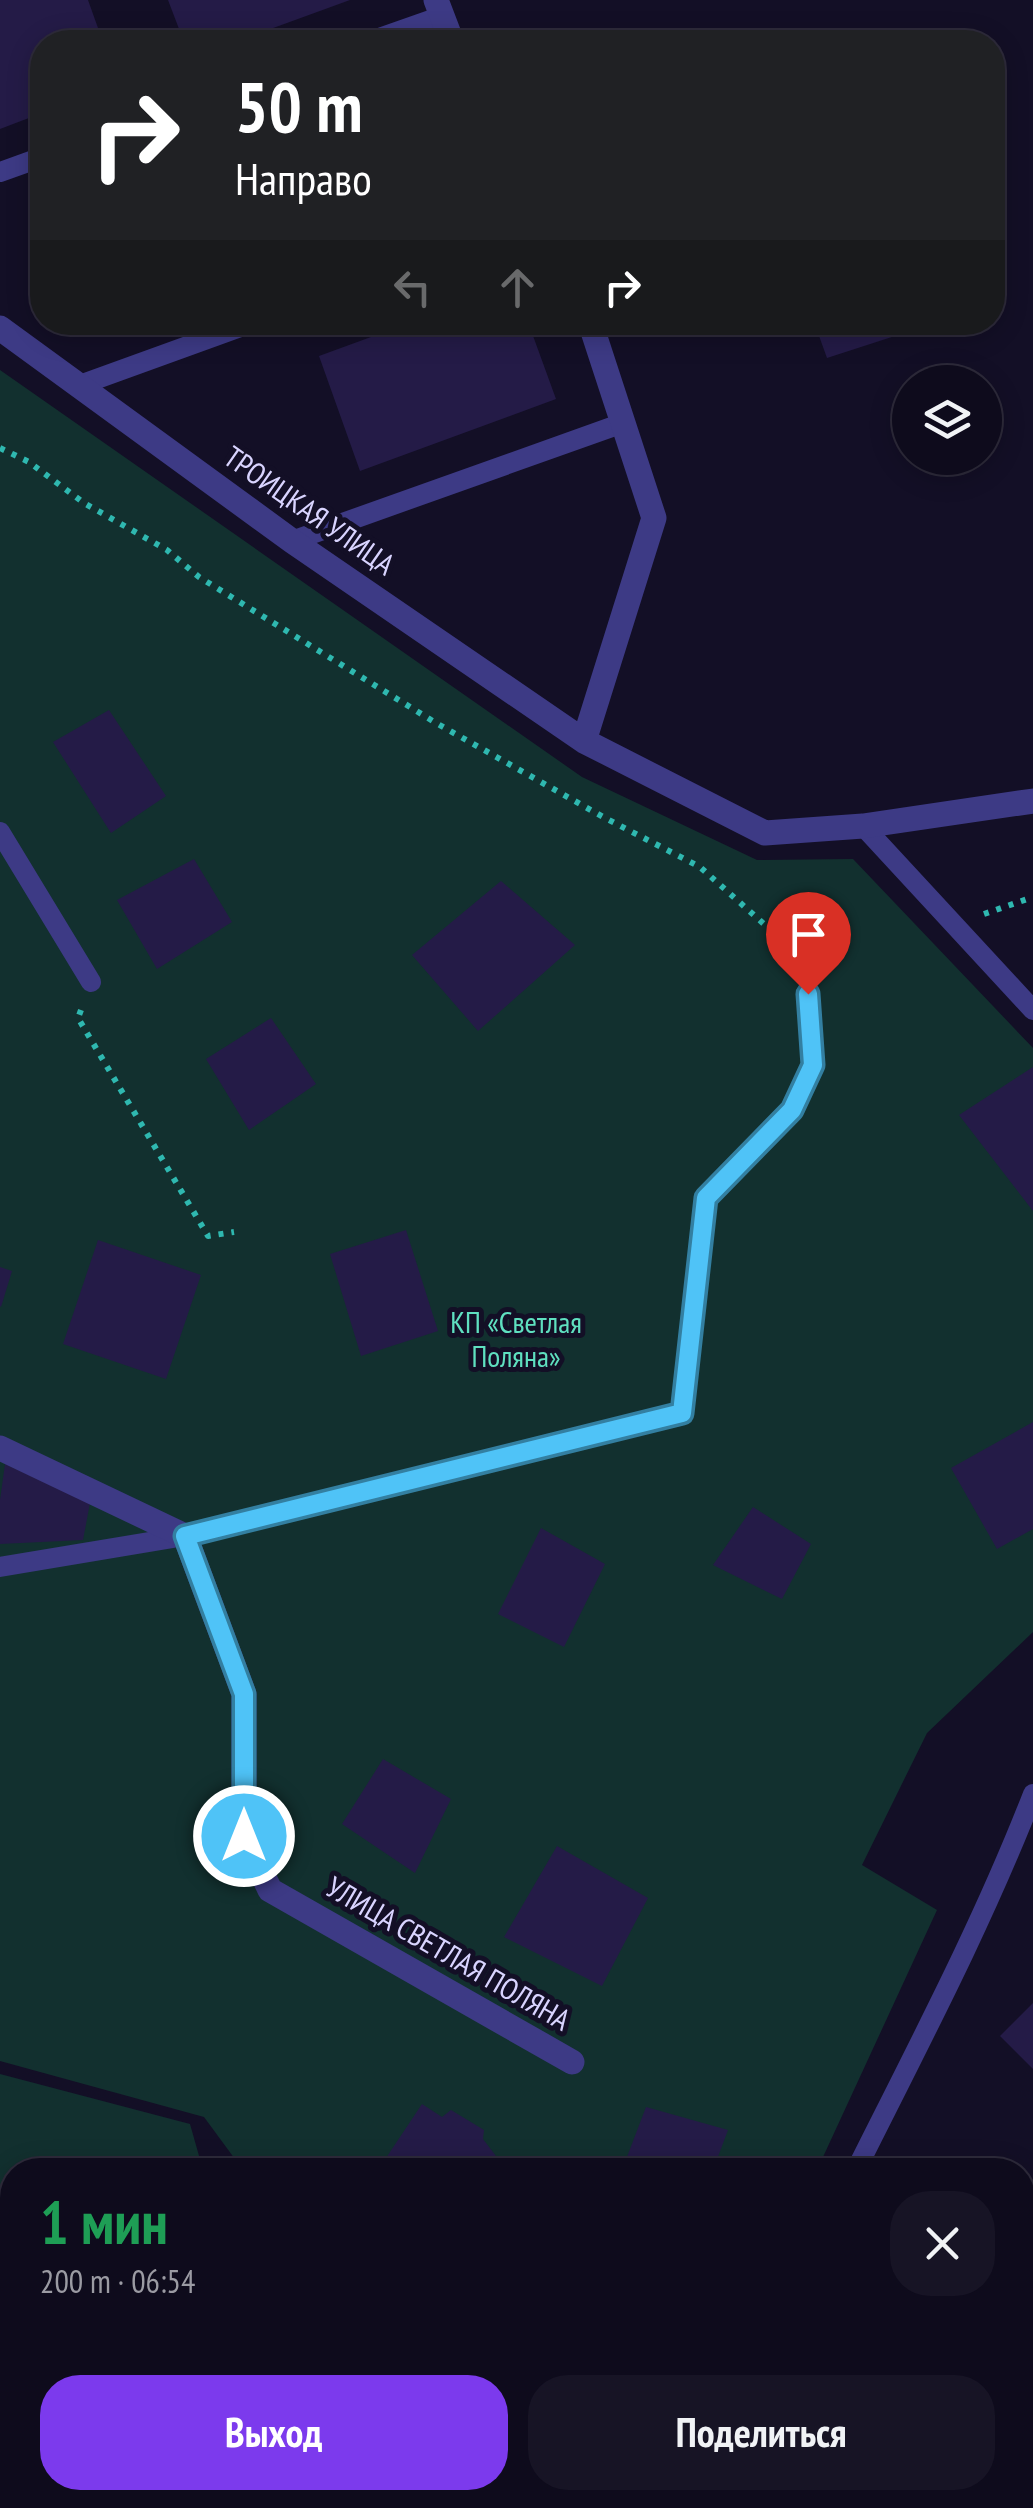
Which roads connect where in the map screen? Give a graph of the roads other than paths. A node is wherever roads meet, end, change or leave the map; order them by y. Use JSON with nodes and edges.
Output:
{"nodes":[{"id":1,"x":439,"y":8,"type":"edge"},
{"id":2,"x":393,"y":30,"type":"edge"},
{"id":3,"x":30,"y":161,"type":"edge"},
{"id":4,"x":0,"y":172,"type":"edge"},
{"id":5,"x":0,"y":328,"type":"edge"},
{"id":6,"x":218,"y":335,"type":"edge"},
{"id":7,"x":594,"y":335,"type":"edge"},
{"id":8,"x":80,"y":385,"type":"junction"},
{"id":9,"x":623,"y":423,"type":"junction"},
{"id":10,"x":292,"y":541,"type":"junction"},
{"id":11,"x":584,"y":741,"type":"junction"},
{"id":12,"x":1033,"y":801,"type":"edge"},
{"id":13,"x":864,"y":826,"type":"junction"},
{"id":14,"x":0,"y":832,"type":"edge"},
{"id":15,"x":91,"y":982,"type":"road end"},
{"id":16,"x":808,"y":994,"type":"road end"},
{"id":17,"x":1033,"y":1010,"type":"edge"},
{"id":18,"x":0,"y":1448,"type":"edge"},
{"id":19,"x":185,"y":1536,"type":"junction"},
{"id":20,"x":0,"y":1567,"type":"edge"},
{"id":21,"x":1033,"y":1794,"type":"edge"},
{"id":22,"x":572,"y":2062,"type":"dead end"},
{"id":23,"x":862,"y":2158,"type":"edge"}],
"edges":[{"from":1,"to":2,"type":"lane"},
{"from":3,"to":4,"type":"lane"},
{"from":5,"to":8,"type":"street","name":"ТРОИЦКАЯ УЛИЦА"},
{"from":6,"to":8,"type":"lane"},
{"from":7,"to":9,"type":"street"},
{"from":8,"to":10,"type":"street","name":"ТРОИЦКАЯ УЛИЦА"},
{"from":9,"to":10,"type":"lane"},
{"from":9,"to":11,"type":"street"},
{"from":10,"to":11,"type":"street","name":"ТРОИЦКАЯ УЛИЦА"},
{"from":11,"to":13,"type":"street","name":"ТРОИЦКАЯ УЛИЦА"},
{"from":12,"to":13,"type":"street","name":"ТРОИЦКАЯ УЛИЦА"},
{"from":13,"to":17,"type":"lane"},
{"from":14,"to":15,"type":"lane"},
{"from":16,"to":19,"type":"lane"},
{"from":18,"to":19,"type":"street"},
{"from":19,"to":20,"type":"lane"},
{"from":19,"to":22,"type":"street","name":"УЛИЦА СВЕТЛАЯ ПОЛЯНА"},
{"from":21,"to":23,"type":"lane"}]}
